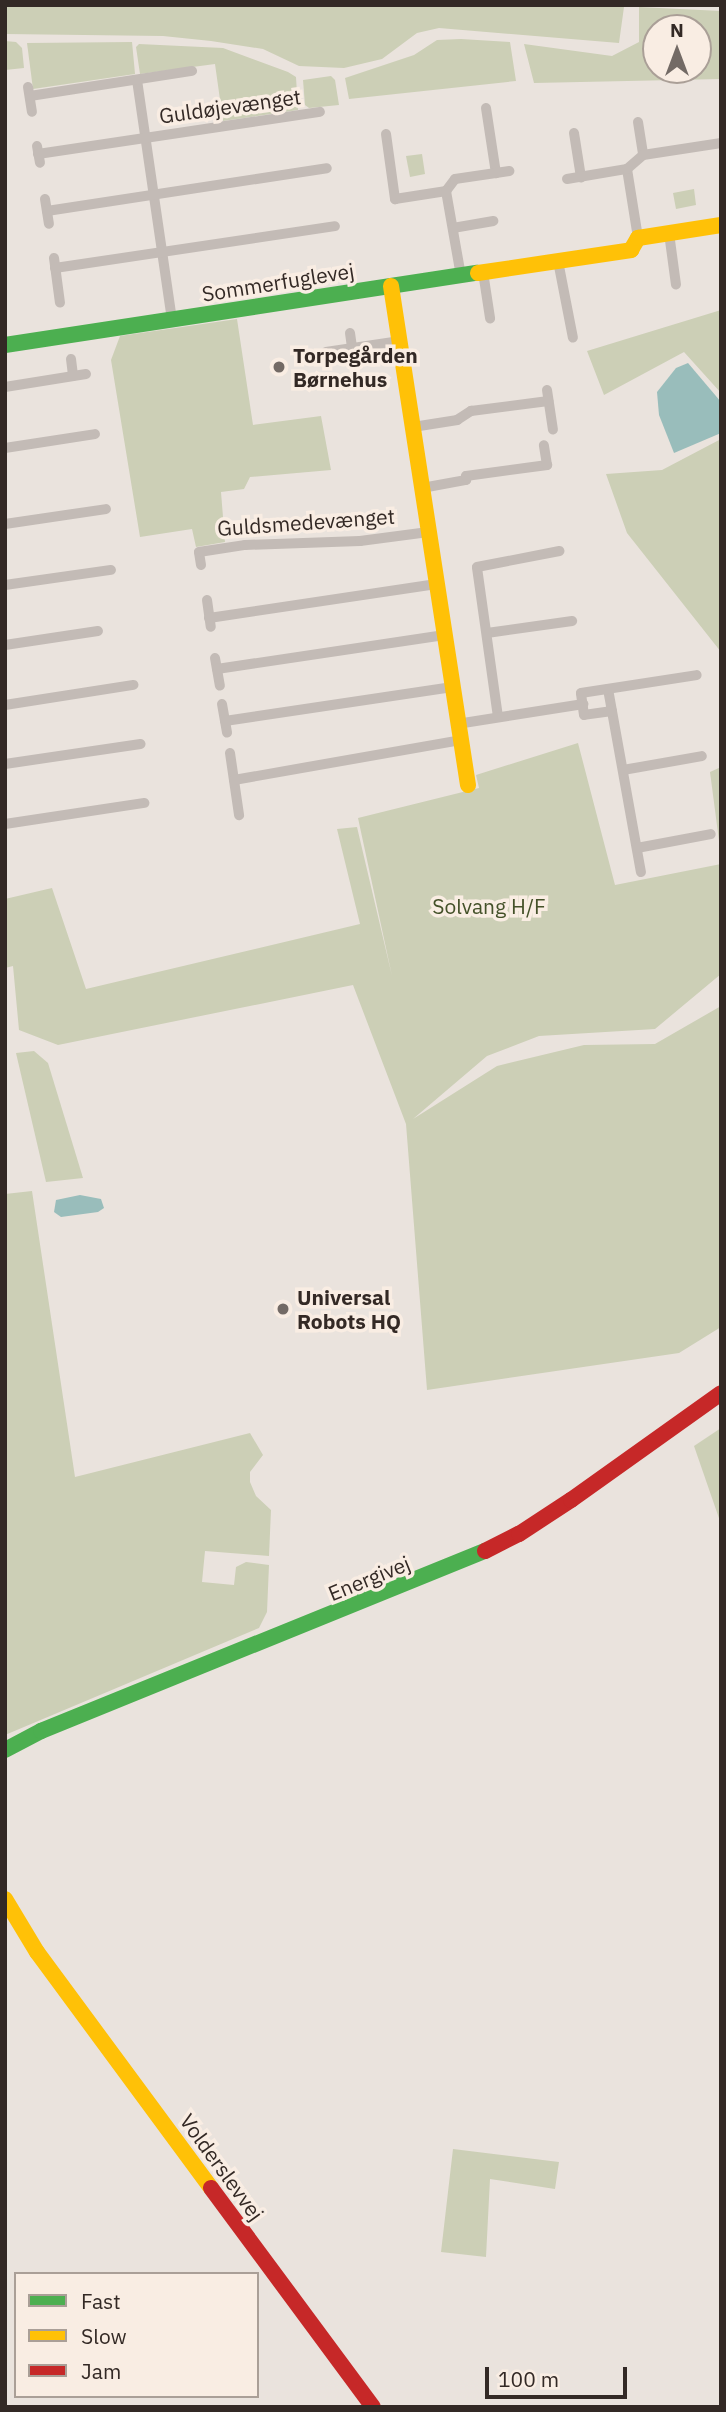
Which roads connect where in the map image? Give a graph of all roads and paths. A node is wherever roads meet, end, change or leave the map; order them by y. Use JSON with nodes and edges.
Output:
{"nodes":[{"id":1,"x":192,"y":71,"type":"dead end"},
{"id":2,"x":136,"y":80,"type":"junction"},
{"id":3,"x":486,"y":108,"type":"dead end"},
{"id":4,"x":32,"y":112,"type":"dead end"},
{"id":5,"x":320,"y":112,"type":"dead end"},
{"id":6,"x":638,"y":122,"type":"dead end"},
{"id":7,"x":573,"y":133,"type":"dead end"},
{"id":8,"x":386,"y":134,"type":"dead end"},
{"id":9,"x":145,"y":138,"type":"junction"},
{"id":10,"x":721,"y":143,"type":"edge"},
{"id":11,"x":38,"y":154,"type":"dead end"},
{"id":12,"x":643,"y":155,"type":"junction"},
{"id":13,"x":327,"y":168,"type":"dead end"},
{"id":14,"x":627,"y":169,"type":"junction"},
{"id":15,"x":509,"y":171,"type":"dead end"},
{"id":16,"x":496,"y":173,"type":"junction"},
{"id":17,"x":581,"y":177,"type":"junction"},
{"id":18,"x":567,"y":179,"type":"dead end"},
{"id":19,"x":446,"y":191,"type":"junction"},
{"id":20,"x":154,"y":195,"type":"junction"},
{"id":21,"x":493,"y":221,"type":"dead end"},
{"id":22,"x":49,"y":223,"type":"dead end"},
{"id":23,"x":721,"y":225,"type":"edge"},
{"id":24,"x":335,"y":226,"type":"dead end"},
{"id":25,"x":453,"y":228,"type":"junction"},
{"id":26,"x":669,"y":233,"type":"junction"},
{"id":27,"x":638,"y":238,"type":"junction"},
{"id":28,"x":162,"y":252,"type":"junction"},
{"id":29,"x":558,"y":261,"type":"junction"},
{"id":30,"x":484,"y":272,"type":"junction"},
{"id":31,"x":461,"y":276,"type":"junction"},
{"id":32,"x":676,"y":285,"type":"dead end"},
{"id":33,"x":391,"y":286,"type":"junction"},
{"id":34,"x":60,"y":303,"type":"dead end"},
{"id":35,"x":490,"y":318,"type":"dead end"},
{"id":36,"x":172,"y":320,"type":"junction"},
{"id":37,"x":350,"y":333,"type":"dead end"},
{"id":38,"x":573,"y":338,"type":"dead end"},
{"id":39,"x":400,"y":341,"type":"junction"},
{"id":40,"x":5,"y":345,"type":"edge"},
{"id":41,"x":352,"y":348,"type":"junction"},
{"id":42,"x":326,"y":352,"type":"dead end"},
{"id":43,"x":71,"y":359,"type":"dead end"},
{"id":44,"x":86,"y":374,"type":"dead end"},
{"id":45,"x":73,"y":376,"type":"junction"},
{"id":46,"x":5,"y":387,"type":"edge"},
{"id":47,"x":80,"y":423,"type":"dead end"},
{"id":48,"x":413,"y":427,"type":"junction"},
{"id":49,"x":552,"y":430,"type":"dead end"},
{"id":50,"x":95,"y":434,"type":"dead end"},
{"id":51,"x":82,"y":436,"type":"junction"},
{"id":52,"x":544,"y":445,"type":"dead end"},
{"id":53,"x":5,"y":448,"type":"edge"},
{"id":54,"x":422,"y":488,"type":"junction"},
{"id":55,"x":106,"y":509,"type":"dead end"},
{"id":56,"x":5,"y":524,"type":"edge"},
{"id":57,"x":428,"y":532,"type":"junction"},
{"id":58,"x":559,"y":551,"type":"dead end"},
{"id":59,"x":201,"y":565,"type":"dead end"},
{"id":60,"x":111,"y":570,"type":"dead end"},
{"id":61,"x":436,"y":584,"type":"junction"},
{"id":62,"x":5,"y":585,"type":"edge"},
{"id":63,"x":207,"y":600,"type":"dead end"},
{"id":64,"x":572,"y":621,"type":"dead end"},
{"id":65,"x":98,"y":631,"type":"dead end"},
{"id":66,"x":486,"y":633,"type":"junction"},
{"id":67,"x":444,"y":635,"type":"junction"},
{"id":68,"x":5,"y":645,"type":"edge"},
{"id":69,"x":697,"y":675,"type":"dead end"},
{"id":70,"x":132,"y":685,"type":"dead end"},
{"id":71,"x":220,"y":686,"type":"dead end"},
{"id":72,"x":452,"y":687,"type":"junction"},
{"id":73,"x":608,"y":689,"type":"junction"},
{"id":74,"x":222,"y":704,"type":"dead end"},
{"id":75,"x":583,"y":704,"type":"junction"},
{"id":76,"x":5,"y":705,"type":"edge"},
{"id":77,"x":612,"y":711,"type":"junction"},
{"id":78,"x":498,"y":717,"type":"junction"},
{"id":79,"x":458,"y":732,"type":"junction"},
{"id":80,"x":141,"y":744,"type":"dead end"},
{"id":81,"x":230,"y":753,"type":"dead end"},
{"id":82,"x":702,"y":756,"type":"dead end"},
{"id":83,"x":5,"y":764,"type":"edge"},
{"id":84,"x":622,"y":770,"type":"junction"},
{"id":85,"x":234,"y":780,"type":"junction"},
{"id":86,"x":468,"y":785,"type":"dead end"},
{"id":87,"x":144,"y":803,"type":"dead end"},
{"id":88,"x":239,"y":815,"type":"dead end"},
{"id":89,"x":5,"y":824,"type":"edge"},
{"id":90,"x":711,"y":834,"type":"dead end"},
{"id":91,"x":637,"y":848,"type":"junction"},
{"id":92,"x":641,"y":872,"type":"dead end"},
{"id":93,"x":721,"y":1393,"type":"edge"},
{"id":94,"x":5,"y":1750,"type":"edge"},
{"id":95,"x":5,"y":1899,"type":"edge"},
{"id":96,"x":5,"y":1917,"type":"edge"},
{"id":97,"x":37,"y":1952,"type":"junction"},
{"id":98,"x":373,"y":2407,"type":"edge"}],
"edges":[{"from":1,"to":2,"type":"street","name":"Guldøjevænget"},
{"from":2,"to":4,"type":"street","name":"Guldøjevænget"},
{"from":2,"to":9,"type":"street","name":"Guldøjevænget"},
{"from":3,"to":16,"type":"street"},
{"from":5,"to":9,"type":"street","name":"Guldøjevænget"},
{"from":6,"to":12,"type":"street"},
{"from":7,"to":17,"type":"street"},
{"from":8,"to":19,"type":"street"},
{"from":9,"to":11,"type":"street","name":"Guldøjevænget"},
{"from":9,"to":20,"type":"street","name":"Guldøjevænget"},
{"from":10,"to":12,"type":"street"},
{"from":12,"to":14,"type":"street"},
{"from":13,"to":20,"type":"street"},
{"from":14,"to":17,"type":"street"},
{"from":14,"to":27,"type":"street"},
{"from":15,"to":16,"type":"street"},
{"from":16,"to":19,"type":"street"},
{"from":17,"to":18,"type":"street"},
{"from":19,"to":25,"type":"street"},
{"from":20,"to":22,"type":"street"},
{"from":20,"to":28,"type":"street","name":"Guldøjevænget"},
{"from":21,"to":25,"type":"street"},
{"from":23,"to":26,"type":"street"},
{"from":24,"to":28,"type":"street"},
{"from":25,"to":31,"type":"street"},
{"from":26,"to":27,"type":"street"},
{"from":26,"to":32,"type":"street"},
{"from":27,"to":29,"type":"street","name":"Sommerfuglevej"},
{"from":28,"to":34,"type":"street"},
{"from":28,"to":36,"type":"street","name":"Guldøjevænget"},
{"from":29,"to":30,"type":"street","name":"Sommerfuglevej"},
{"from":29,"to":38,"type":"street"},
{"from":30,"to":31,"type":"street","name":"Sommerfuglevej"},
{"from":30,"to":35,"type":"street"},
{"from":31,"to":33,"type":"street","name":"Sommerfuglevej"},
{"from":33,"to":36,"type":"street","name":"Sommerfuglevej"},
{"from":33,"to":39,"type":"street","name":"Guldsmedevænget"},
{"from":36,"to":40,"type":"street","name":"Sommerfuglevej"},
{"from":37,"to":41,"type":"street"},
{"from":39,"to":41,"type":"street"},
{"from":39,"to":48,"type":"street","name":"Guldsmedevænget"},
{"from":41,"to":42,"type":"street"},
{"from":43,"to":45,"type":"street"},
{"from":44,"to":45,"type":"street"},
{"from":45,"to":46,"type":"street"},
{"from":47,"to":51,"type":"street"},
{"from":48,"to":49,"type":"street"},
{"from":48,"to":54,"type":"street","name":"Guldsmedevænget"},
{"from":50,"to":51,"type":"street"},
{"from":51,"to":53,"type":"street"},
{"from":52,"to":54,"type":"street"},
{"from":54,"to":57,"type":"street","name":"Guldsmedevænget"},
{"from":55,"to":56,"type":"street"},
{"from":57,"to":59,"type":"street","name":"Guldsmedevænget"},
{"from":57,"to":61,"type":"street","name":"Guldsmedevænget"},
{"from":58,"to":66,"type":"street"},
{"from":60,"to":62,"type":"street"},
{"from":61,"to":63,"type":"street"},
{"from":61,"to":67,"type":"street","name":"Guldsmedevænget"},
{"from":64,"to":66,"type":"street"},
{"from":65,"to":68,"type":"street"},
{"from":66,"to":78,"type":"street"},
{"from":67,"to":71,"type":"street"},
{"from":67,"to":72,"type":"street","name":"Guldsmedevænget"},
{"from":69,"to":73,"type":"street"},
{"from":70,"to":76,"type":"street"},
{"from":72,"to":74,"type":"street"},
{"from":72,"to":79,"type":"street","name":"Guldsmedevænget"},
{"from":73,"to":75,"type":"street"},
{"from":73,"to":77,"type":"street"},
{"from":75,"to":77,"type":"street"},
{"from":75,"to":78,"type":"street"},
{"from":77,"to":84,"type":"street"},
{"from":78,"to":79,"type":"street"},
{"from":79,"to":85,"type":"street"},
{"from":79,"to":86,"type":"street","name":"Guldsmedevænget"},
{"from":80,"to":83,"type":"street"},
{"from":81,"to":85,"type":"street"},
{"from":82,"to":84,"type":"street"},
{"from":84,"to":91,"type":"street"},
{"from":85,"to":88,"type":"street"},
{"from":87,"to":89,"type":"street"},
{"from":90,"to":91,"type":"street"},
{"from":91,"to":92,"type":"street"},
{"from":93,"to":94,"type":"street","name":"Energivej"},
{"from":95,"to":97,"type":"street","name":"Volderslevvej"},
{"from":96,"to":97,"type":"street","name":"Volderslevvej"},
{"from":97,"to":98,"type":"street","name":"Volderslevvej"}]}
